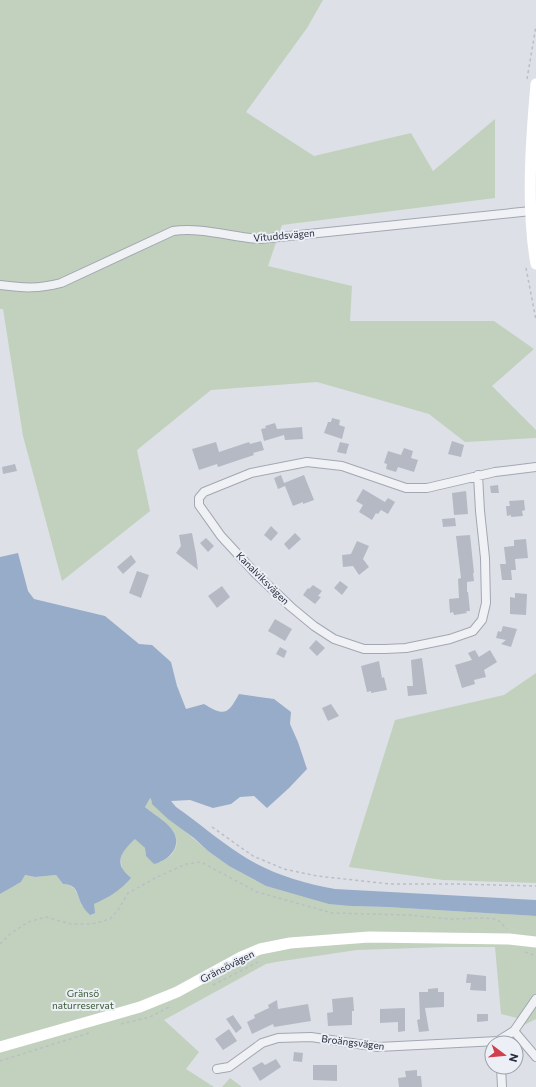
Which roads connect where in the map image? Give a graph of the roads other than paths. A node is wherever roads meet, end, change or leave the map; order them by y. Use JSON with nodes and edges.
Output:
{"nodes":[{"id":1,"x":536,"y":84,"type":"edge"},
{"id":2,"x":531,"y":211,"type":"junction"},
{"id":3,"x":536,"y":264,"type":"edge"},
{"id":4,"x":0,"y":285,"type":"edge"},
{"id":5,"x":536,"y":467,"type":"edge"},
{"id":6,"x":478,"y":475,"type":"junction"},
{"id":7,"x":536,"y":942,"type":"edge"},
{"id":8,"x":536,"y":999,"type":"edge"},
{"id":9,"x":514,"y":1031,"type":"junction"},
{"id":10,"x":508,"y":1035,"type":"edge"},
{"id":11,"x":484,"y":1043,"type":"edge"},
{"id":12,"x":0,"y":1047,"type":"edge"},
{"id":13,"x":536,"y":1057,"type":"edge"},
{"id":14,"x":217,"y":1069,"type":"dead end"},
{"id":15,"x":501,"y":1075,"type":"edge"},
{"id":16,"x":502,"y":1087,"type":"edge"}],
"edges":[{"from":1,"to":2,"type":"street"},
{"from":2,"to":3,"type":"street"},
{"from":2,"to":4,"type":"street","name":"Vituddsvägen"},
{"from":5,"to":6,"type":"street","name":"Kanalviksvägen"},
{"from":6,"to":6,"type":"street","name":"Kanalviksvägen"},
{"from":7,"to":12,"type":"street","name":"Gränsövägen"},
{"from":8,"to":9,"type":"street"},
{"from":9,"to":10,"type":"street"},
{"from":9,"to":13,"type":"street"},
{"from":11,"to":14,"type":"street","name":"Broängsvägen"},
{"from":15,"to":16,"type":"street"}]}
